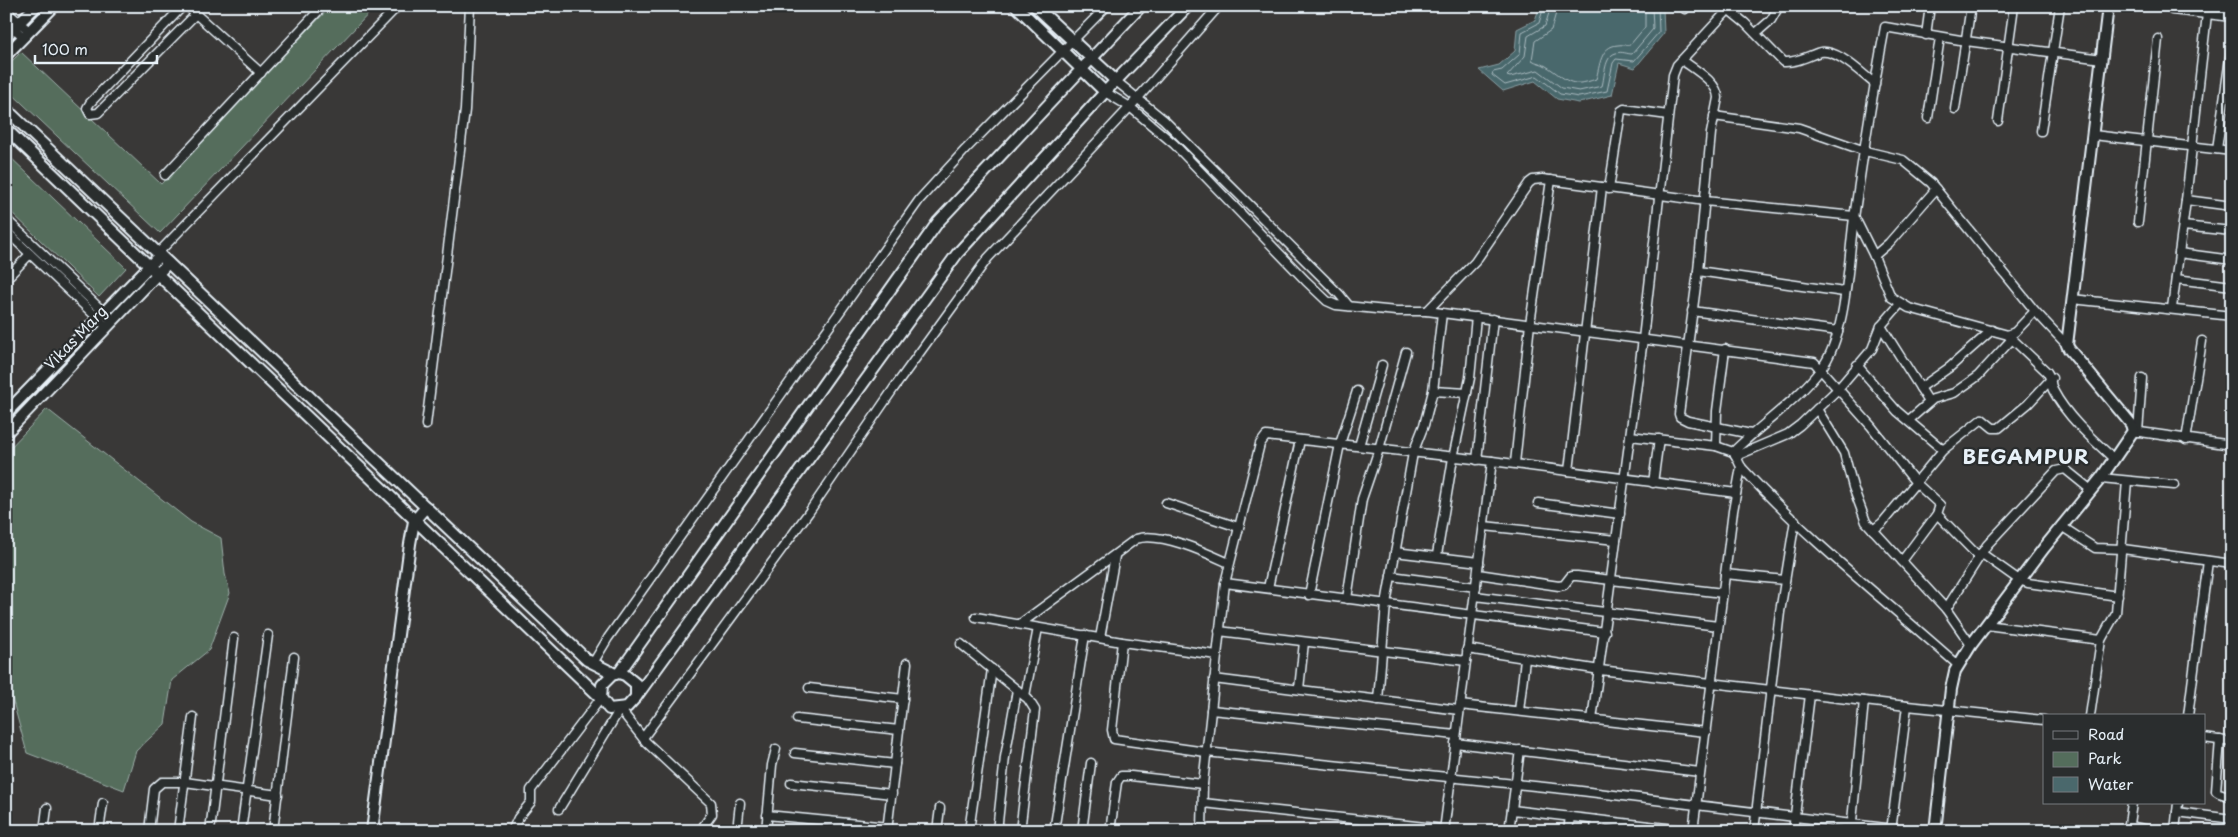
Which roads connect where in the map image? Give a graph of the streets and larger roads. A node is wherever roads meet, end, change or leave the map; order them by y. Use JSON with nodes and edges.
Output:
{"nodes":[{"id":1,"x":36,"y":6,"type":"edge"},
{"id":2,"x":54,"y":6,"type":"edge"},
{"id":3,"x":185,"y":6,"type":"edge"},
{"id":4,"x":323,"y":6,"type":"edge"},
{"id":5,"x":398,"y":6,"type":"edge"},
{"id":6,"x":470,"y":6,"type":"edge"},
{"id":7,"x":1016,"y":6,"type":"edge"},
{"id":8,"x":1035,"y":6,"type":"edge"},
{"id":9,"x":1106,"y":6,"type":"edge"},
{"id":10,"x":1141,"y":6,"type":"edge"},
{"id":11,"x":1188,"y":6,"type":"edge"},
{"id":12,"x":1219,"y":6,"type":"edge"},
{"id":13,"x":1779,"y":6,"type":"edge"},
{"id":14,"x":1930,"y":6,"type":"edge"},
{"id":15,"x":1971,"y":6,"type":"edge"},
{"id":16,"x":2014,"y":6,"type":"edge"},
{"id":17,"x":2060,"y":6,"type":"edge"},
{"id":18,"x":2108,"y":6,"type":"edge"},
{"id":19,"x":1726,"y":8,"type":"edge"},
{"id":20,"x":2172,"y":10,"type":"dead end"},
{"id":21,"x":6,"y":11,"type":"edge"},
{"id":22,"x":2207,"y":14,"type":"junction"},
{"id":23,"x":195,"y":15,"type":"junction"},
{"id":24,"x":2232,"y":18,"type":"edge"},
{"id":25,"x":6,"y":20,"type":"edge"},
{"id":26,"x":17,"y":26,"type":"junction"},
{"id":27,"x":1756,"y":33,"type":"junction"},
{"id":28,"x":26,"y":34,"type":"junction"},
{"id":29,"x":1926,"y":35,"type":"junction"},
{"id":30,"x":6,"y":36,"type":"edge"},
{"id":31,"x":1940,"y":37,"type":"junction"},
{"id":32,"x":2158,"y":39,"type":"dead end"},
{"id":33,"x":1966,"y":41,"type":"junction"},
{"id":34,"x":1072,"y":42,"type":"junction"},
{"id":35,"x":2232,"y":44,"type":"edge"},
{"id":36,"x":2009,"y":47,"type":"junction"},
{"id":37,"x":1062,"y":52,"type":"junction"},
{"id":38,"x":2054,"y":53,"type":"junction"},
{"id":39,"x":6,"y":55,"type":"edge"},
{"id":40,"x":2102,"y":59,"type":"junction"},
{"id":41,"x":1090,"y":60,"type":"junction"},
{"id":42,"x":1682,"y":60,"type":"junction"},
{"id":43,"x":1081,"y":69,"type":"junction"},
{"id":44,"x":261,"y":73,"type":"junction"},
{"id":45,"x":1116,"y":81,"type":"junction"},
{"id":46,"x":1875,"y":84,"type":"junction"},
{"id":47,"x":1105,"y":92,"type":"junction"},
{"id":48,"x":1138,"y":98,"type":"junction"},
{"id":49,"x":1130,"y":107,"type":"junction"},
{"id":50,"x":6,"y":109,"type":"edge"},
{"id":51,"x":1955,"y":109,"type":"dead end"},
{"id":52,"x":1668,"y":115,"type":"junction"},
{"id":53,"x":1714,"y":116,"type":"junction"},
{"id":54,"x":1928,"y":118,"type":"dead end"},
{"id":55,"x":1998,"y":121,"type":"dead end"},
{"id":56,"x":6,"y":129,"type":"edge"},
{"id":57,"x":2041,"y":131,"type":"dead end"},
{"id":58,"x":2093,"y":134,"type":"junction"},
{"id":59,"x":2147,"y":142,"type":"junction"},
{"id":60,"x":2191,"y":146,"type":"junction"},
{"id":61,"x":2217,"y":149,"type":"junction"},
{"id":62,"x":1865,"y":151,"type":"junction"},
{"id":63,"x":2232,"y":151,"type":"edge"},
{"id":64,"x":165,"y":174,"type":"dead end"},
{"id":65,"x":1551,"y":180,"type":"junction"},
{"id":66,"x":1606,"y":188,"type":"junction"},
{"id":67,"x":1936,"y":189,"type":"junction"},
{"id":68,"x":1659,"y":195,"type":"junction"},
{"id":69,"x":2186,"y":200,"type":"junction"},
{"id":70,"x":1705,"y":201,"type":"junction"},
{"id":71,"x":2232,"y":206,"type":"edge"},
{"id":72,"x":1854,"y":216,"type":"junction"},
{"id":73,"x":6,"y":219,"type":"edge"},
{"id":74,"x":2138,"y":222,"type":"dead end"},
{"id":75,"x":2183,"y":226,"type":"junction"},
{"id":76,"x":6,"y":231,"type":"edge"},
{"id":77,"x":2232,"y":231,"type":"edge"},
{"id":78,"x":2180,"y":253,"type":"junction"},
{"id":79,"x":30,"y":254,"type":"junction"},
{"id":80,"x":159,"y":254,"type":"junction"},
{"id":81,"x":1874,"y":256,"type":"junction"},
{"id":82,"x":2232,"y":260,"type":"edge"},
{"id":83,"x":168,"y":263,"type":"junction"},
{"id":84,"x":150,"y":266,"type":"junction"},
{"id":85,"x":1698,"y":271,"type":"junction"},
{"id":86,"x":158,"y":274,"type":"junction"},
{"id":87,"x":6,"y":279,"type":"edge"},
{"id":88,"x":2176,"y":279,"type":"junction"},
{"id":89,"x":2232,"y":286,"type":"edge"},
{"id":90,"x":1844,"y":292,"type":"junction"},
{"id":91,"x":2072,"y":299,"type":"junction"},
{"id":92,"x":1900,"y":304,"type":"junction"},
{"id":93,"x":1348,"y":306,"type":"junction"},
{"id":94,"x":2172,"y":308,"type":"junction"},
{"id":95,"x":1427,"y":311,"type":"junction"},
{"id":96,"x":1692,"y":311,"type":"junction"},
{"id":97,"x":2035,"y":311,"type":"junction"},
{"id":98,"x":1442,"y":313,"type":"junction"},
{"id":99,"x":102,"y":316,"type":"junction"},
{"id":100,"x":2232,"y":316,"type":"edge"},
{"id":101,"x":1476,"y":317,"type":"junction"},
{"id":102,"x":1494,"y":319,"type":"junction"},
{"id":103,"x":110,"y":324,"type":"junction"},
{"id":104,"x":1530,"y":324,"type":"junction"},
{"id":105,"x":1881,"y":326,"type":"junction"},
{"id":106,"x":1992,"y":330,"type":"junction"},
{"id":107,"x":1586,"y":331,"type":"junction"},
{"id":108,"x":1838,"y":331,"type":"junction"},
{"id":109,"x":2010,"y":337,"type":"junction"},
{"id":110,"x":1643,"y":338,"type":"junction"},
{"id":111,"x":2202,"y":342,"type":"dead end"},
{"id":112,"x":1688,"y":344,"type":"junction"},
{"id":113,"x":2067,"y":345,"type":"junction"},
{"id":114,"x":1725,"y":349,"type":"junction"},
{"id":115,"x":1406,"y":352,"type":"dead end"},
{"id":116,"x":1382,"y":365,"type":"dead end"},
{"id":117,"x":1857,"y":365,"type":"junction"},
{"id":118,"x":1822,"y":369,"type":"junction"},
{"id":119,"x":2052,"y":378,"type":"junction"},
{"id":120,"x":2142,"y":378,"type":"dead end"},
{"id":121,"x":1920,"y":388,"type":"junction"},
{"id":122,"x":1838,"y":389,"type":"junction"},
{"id":123,"x":1357,"y":391,"type":"dead end"},
{"id":124,"x":1433,"y":391,"type":"junction"},
{"id":125,"x":1467,"y":394,"type":"junction"},
{"id":126,"x":1929,"y":402,"type":"junction"},
{"id":127,"x":1817,"y":409,"type":"junction"},
{"id":128,"x":6,"y":413,"type":"edge"},
{"id":129,"x":1909,"y":420,"type":"junction"},
{"id":130,"x":426,"y":425,"type":"dead end"},
{"id":131,"x":1716,"y":426,"type":"junction"},
{"id":132,"x":2135,"y":432,"type":"junction"},
{"id":133,"x":6,"y":433,"type":"edge"},
{"id":134,"x":1750,"y":434,"type":"junction"},
{"id":135,"x":1630,"y":436,"type":"junction"},
{"id":136,"x":1658,"y":439,"type":"junction"},
{"id":137,"x":1300,"y":440,"type":"junction"},
{"id":138,"x":2186,"y":440,"type":"junction"},
{"id":139,"x":1340,"y":444,"type":"junction"},
{"id":140,"x":2232,"y":445,"type":"edge"},
{"id":141,"x":1359,"y":446,"type":"junction"},
{"id":142,"x":1716,"y":446,"type":"junction"},
{"id":143,"x":1379,"y":448,"type":"junction"},
{"id":144,"x":1943,"y":450,"type":"junction"},
{"id":145,"x":1413,"y":453,"type":"junction"},
{"id":146,"x":1735,"y":454,"type":"junction"},
{"id":147,"x":1453,"y":458,"type":"junction"},
{"id":148,"x":2114,"y":459,"type":"junction"},
{"id":149,"x":1477,"y":460,"type":"junction"},
{"id":150,"x":1492,"y":460,"type":"junction"},
{"id":151,"x":1515,"y":463,"type":"junction"},
{"id":152,"x":1741,"y":467,"type":"junction"},
{"id":153,"x":1569,"y":471,"type":"junction"},
{"id":154,"x":2101,"y":478,"type":"junction"},
{"id":155,"x":1624,"y":479,"type":"junction"},
{"id":156,"x":2127,"y":481,"type":"junction"},
{"id":157,"x":1653,"y":483,"type":"junction"},
{"id":158,"x":1916,"y":483,"type":"junction"},
{"id":159,"x":2174,"y":485,"type":"dead end"},
{"id":160,"x":2091,"y":490,"type":"junction"},
{"id":161,"x":1736,"y":493,"type":"junction"},
{"id":162,"x":1166,"y":503,"type":"dead end"},
{"id":163,"x":1538,"y":503,"type":"dead end"},
{"id":164,"x":426,"y":507,"type":"junction"},
{"id":165,"x":1620,"y":514,"type":"junction"},
{"id":166,"x":1937,"y":514,"type":"junction"},
{"id":167,"x":1794,"y":520,"type":"junction"},
{"id":168,"x":414,"y":521,"type":"junction"},
{"id":169,"x":1484,"y":526,"type":"junction"},
{"id":170,"x":2061,"y":526,"type":"junction"},
{"id":171,"x":1238,"y":527,"type":"junction"},
{"id":172,"x":1873,"y":530,"type":"junction"},
{"id":173,"x":1616,"y":540,"type":"junction"},
{"id":174,"x":2123,"y":549,"type":"junction"},
{"id":175,"x":1395,"y":552,"type":"junction"},
{"id":176,"x":1980,"y":555,"type":"junction"},
{"id":177,"x":1115,"y":556,"type":"junction"},
{"id":178,"x":1438,"y":556,"type":"junction"},
{"id":179,"x":1902,"y":560,"type":"junction"},
{"id":180,"x":2208,"y":561,"type":"junction"},
{"id":181,"x":1479,"y":562,"type":"junction"},
{"id":182,"x":1229,"y":563,"type":"junction"},
{"id":183,"x":2232,"y":564,"type":"edge"},
{"id":184,"x":1478,"y":574,"type":"junction"},
{"id":185,"x":1725,"y":574,"type":"junction"},
{"id":186,"x":1391,"y":576,"type":"junction"},
{"id":187,"x":1611,"y":580,"type":"junction"},
{"id":188,"x":1785,"y":580,"type":"junction"},
{"id":189,"x":2019,"y":580,"type":"junction"},
{"id":190,"x":1225,"y":583,"type":"junction"},
{"id":191,"x":1476,"y":587,"type":"junction"},
{"id":192,"x":1268,"y":588,"type":"junction"},
{"id":193,"x":1723,"y":593,"type":"junction"},
{"id":194,"x":1309,"y":595,"type":"junction"},
{"id":195,"x":1475,"y":596,"type":"junction"},
{"id":196,"x":2118,"y":596,"type":"junction"},
{"id":197,"x":1347,"y":599,"type":"junction"},
{"id":198,"x":1386,"y":604,"type":"junction"},
{"id":199,"x":1946,"y":609,"type":"junction"},
{"id":200,"x":1608,"y":613,"type":"junction"},
{"id":201,"x":1473,"y":614,"type":"junction"},
{"id":202,"x":976,"y":617,"type":"dead end"},
{"id":203,"x":1020,"y":624,"type":"junction"},
{"id":204,"x":1986,"y":625,"type":"junction"},
{"id":205,"x":1718,"y":626,"type":"junction"},
{"id":206,"x":1038,"y":628,"type":"junction"},
{"id":207,"x":1218,"y":631,"type":"junction"},
{"id":208,"x":1605,"y":632,"type":"junction"},
{"id":209,"x":268,"y":635,"type":"dead end"},
{"id":210,"x":1085,"y":635,"type":"junction"},
{"id":211,"x":234,"y":638,"type":"dead end"},
{"id":212,"x":1100,"y":638,"type":"junction"},
{"id":213,"x":2100,"y":640,"type":"junction"},
{"id":214,"x":1122,"y":642,"type":"junction"},
{"id":215,"x":1304,"y":642,"type":"junction"},
{"id":216,"x":961,"y":644,"type":"dead end"},
{"id":217,"x":1971,"y":645,"type":"junction"},
{"id":218,"x":1468,"y":649,"type":"junction"},
{"id":219,"x":1381,"y":652,"type":"junction"},
{"id":220,"x":1217,"y":655,"type":"junction"},
{"id":221,"x":294,"y":657,"type":"dead end"},
{"id":222,"x":1525,"y":659,"type":"junction"},
{"id":223,"x":1466,"y":661,"type":"junction"},
{"id":224,"x":908,"y":662,"type":"dead end"},
{"id":225,"x":593,"y":663,"type":"junction"},
{"id":226,"x":1958,"y":665,"type":"junction"},
{"id":227,"x":992,"y":669,"type":"junction"},
{"id":228,"x":1600,"y":670,"type":"junction"},
{"id":229,"x":617,"y":673,"type":"junction"},
{"id":230,"x":1214,"y":679,"type":"junction"},
{"id":231,"x":580,"y":680,"type":"junction"},
{"id":232,"x":1712,"y":683,"type":"junction"},
{"id":233,"x":809,"y":688,"type":"dead end"},
{"id":234,"x":1299,"y":689,"type":"junction"},
{"id":235,"x":1017,"y":690,"type":"junction"},
{"id":236,"x":1770,"y":690,"type":"junction"},
{"id":237,"x":1810,"y":695,"type":"junction"},
{"id":238,"x":1025,"y":696,"type":"junction"},
{"id":239,"x":636,"y":697,"type":"junction"},
{"id":240,"x":602,"y":698,"type":"junction"},
{"id":241,"x":903,"y":699,"type":"junction"},
{"id":242,"x":1378,"y":700,"type":"junction"},
{"id":243,"x":1864,"y":701,"type":"junction"},
{"id":244,"x":1906,"y":706,"type":"junction"},
{"id":245,"x":1460,"y":707,"type":"junction"},
{"id":246,"x":620,"y":709,"type":"junction"},
{"id":247,"x":1211,"y":710,"type":"junction"},
{"id":248,"x":1519,"y":711,"type":"junction"},
{"id":249,"x":1948,"y":711,"type":"junction"},
{"id":250,"x":2090,"y":714,"type":"edge"},
{"id":251,"x":2188,"y":714,"type":"edge"},
{"id":252,"x":193,"y":717,"type":"dead end"},
{"id":253,"x":797,"y":719,"type":"dead end"},
{"id":254,"x":1592,"y":720,"type":"junction"},
{"id":255,"x":2043,"y":720,"type":"edge"},
{"id":256,"x":899,"y":730,"type":"junction"},
{"id":257,"x":1706,"y":732,"type":"junction"},
{"id":258,"x":643,"y":738,"type":"junction"},
{"id":259,"x":2206,"y":738,"type":"edge"},
{"id":260,"x":1456,"y":739,"type":"junction"},
{"id":261,"x":2220,"y":740,"type":"junction"},
{"id":262,"x":2232,"y":742,"type":"edge"},
{"id":263,"x":776,"y":749,"type":"dead end"},
{"id":264,"x":1520,"y":750,"type":"junction"},
{"id":265,"x":1206,"y":752,"type":"junction"},
{"id":266,"x":796,"y":753,"type":"dead end"},
{"id":267,"x":1091,"y":763,"type":"dead end"},
{"id":268,"x":895,"y":764,"type":"junction"},
{"id":269,"x":1700,"y":772,"type":"junction"},
{"id":270,"x":1450,"y":777,"type":"junction"},
{"id":271,"x":185,"y":782,"type":"junction"},
{"id":272,"x":792,"y":783,"type":"dead end"},
{"id":273,"x":1203,"y":784,"type":"junction"},
{"id":274,"x":1515,"y":784,"type":"junction"},
{"id":275,"x":216,"y":787,"type":"junction"},
{"id":276,"x":246,"y":791,"type":"junction"},
{"id":277,"x":892,"y":794,"type":"junction"},
{"id":278,"x":278,"y":795,"type":"junction"},
{"id":279,"x":2232,"y":797,"type":"edge"},
{"id":280,"x":740,"y":802,"type":"dead end"},
{"id":281,"x":103,"y":803,"type":"dead end"},
{"id":282,"x":1203,"y":803,"type":"junction"},
{"id":283,"x":2132,"y":804,"type":"edge"},
{"id":284,"x":1696,"y":806,"type":"junction"},
{"id":285,"x":2177,"y":807,"type":"edge"},
{"id":286,"x":47,"y":808,"type":"dead end"},
{"id":287,"x":940,"y":808,"type":"dead end"},
{"id":288,"x":559,"y":809,"type":"dead end"},
{"id":289,"x":1512,"y":810,"type":"junction"},
{"id":290,"x":1756,"y":813,"type":"junction"},
{"id":291,"x":767,"y":815,"type":"junction"},
{"id":292,"x":1570,"y":818,"type":"junction"},
{"id":293,"x":1795,"y":818,"type":"junction"},
{"id":294,"x":2232,"y":819,"type":"edge"},
{"id":295,"x":1596,"y":820,"type":"junction"},
{"id":296,"x":1852,"y":828,"type":"edge"},
{"id":297,"x":2128,"y":828,"type":"edge"},
{"id":298,"x":887,"y":829,"type":"edge"},
{"id":299,"x":1891,"y":829,"type":"edge"},
{"id":300,"x":1444,"y":830,"type":"edge"},
{"id":301,"x":44,"y":831,"type":"edge"},
{"id":302,"x":99,"y":831,"type":"edge"},
{"id":303,"x":149,"y":831,"type":"edge"},
{"id":304,"x":178,"y":831,"type":"edge"},
{"id":305,"x":210,"y":831,"type":"edge"},
{"id":306,"x":241,"y":831,"type":"edge"},
{"id":307,"x":274,"y":831,"type":"edge"},
{"id":308,"x":372,"y":831,"type":"edge"},
{"id":309,"x":512,"y":831,"type":"edge"},
{"id":310,"x":700,"y":831,"type":"edge"},
{"id":311,"x":737,"y":831,"type":"edge"},
{"id":312,"x":766,"y":831,"type":"edge"},
{"id":313,"x":937,"y":831,"type":"edge"},
{"id":314,"x":969,"y":831,"type":"edge"},
{"id":315,"x":997,"y":831,"type":"edge"},
{"id":316,"x":1020,"y":831,"type":"edge"},
{"id":317,"x":1054,"y":831,"type":"edge"},
{"id":318,"x":1082,"y":831,"type":"edge"},
{"id":319,"x":1110,"y":831,"type":"edge"},
{"id":320,"x":1202,"y":831,"type":"edge"},
{"id":321,"x":1509,"y":831,"type":"edge"},
{"id":322,"x":1568,"y":831,"type":"edge"},
{"id":323,"x":1595,"y":831,"type":"edge"},
{"id":324,"x":1693,"y":831,"type":"edge"},
{"id":325,"x":1754,"y":831,"type":"edge"},
{"id":326,"x":1793,"y":831,"type":"edge"},
{"id":327,"x":1910,"y":831,"type":"edge"},
{"id":328,"x":1935,"y":831,"type":"edge"},
{"id":329,"x":2152,"y":831,"type":"edge"},
{"id":330,"x":2175,"y":831,"type":"edge"}],
"edges":[{"from":1,"to":26,"type":"street"},
{"from":2,"to":28,"type":"street"},
{"from":3,"to":23,"type":"street"},
{"from":3,"to":23,"type":"street"},
{"from":4,"to":44,"type":"street"},
{"from":5,"to":80,"type":"street"},
{"from":6,"to":130,"type":"street"},
{"from":7,"to":37,"type":"street"},
{"from":8,"to":34,"type":"street"},
{"from":9,"to":34,"type":"street"},
{"from":10,"to":41,"type":"street"},
{"from":11,"to":45,"type":"street"},
{"from":12,"to":48,"type":"street"},
{"from":13,"to":27,"type":"street"},
{"from":14,"to":29,"type":"street"},
{"from":15,"to":33,"type":"street"},
{"from":16,"to":36,"type":"street"},
{"from":17,"to":38,"type":"street"},
{"from":18,"to":40,"type":"street"},
{"from":19,"to":27,"type":"street"},
{"from":19,"to":42,"type":"street"},
{"from":20,"to":22,"type":"street"},
{"from":21,"to":26,"type":"street"},
{"from":22,"to":24,"type":"street"},
{"from":22,"to":60,"type":"street"},
{"from":23,"to":44,"type":"street"},
{"from":25,"to":26,"type":"street"},
{"from":26,"to":28,"type":"street"},
{"from":26,"to":30,"type":"street"},
{"from":27,"to":46,"type":"street"},
{"from":28,"to":39,"type":"street"},
{"from":29,"to":31,"type":"street"},
{"from":29,"to":46,"type":"street"},
{"from":31,"to":33,"type":"street"},
{"from":31,"to":54,"type":"street"},
{"from":32,"to":59,"type":"street"},
{"from":33,"to":36,"type":"street"},
{"from":33,"to":51,"type":"street"},
{"from":34,"to":37,"type":"street"},
{"from":34,"to":41,"type":"street"},
{"from":35,"to":61,"type":"street"},
{"from":36,"to":38,"type":"street"},
{"from":36,"to":55,"type":"street"},
{"from":37,"to":43,"type":"street"},
{"from":37,"to":225,"type":"street"},
{"from":38,"to":40,"type":"street"},
{"from":38,"to":57,"type":"street"},
{"from":40,"to":58,"type":"street"},
{"from":41,"to":43,"type":"street"},
{"from":41,"to":45,"type":"street"},
{"from":42,"to":52,"type":"street"},
{"from":42,"to":53,"type":"street"},
{"from":43,"to":47,"type":"street"},
{"from":43,"to":229,"type":"street"},
{"from":44,"to":64,"type":"street"},
{"from":45,"to":47,"type":"street"},
{"from":45,"to":48,"type":"street"},
{"from":46,"to":62,"type":"street"},
{"from":47,"to":49,"type":"street"},
{"from":47,"to":239,"type":"street"},
{"from":48,"to":49,"type":"street"},
{"from":48,"to":93,"type":"street"},
{"from":49,"to":93,"type":"street"},
{"from":49,"to":258,"type":"street"},
{"from":50,"to":80,"type":"street"},
{"from":52,"to":66,"type":"street"},
{"from":52,"to":68,"type":"street"},
{"from":53,"to":62,"type":"street"},
{"from":53,"to":70,"type":"street"},
{"from":56,"to":84,"type":"street"},
{"from":58,"to":59,"type":"street"},
{"from":58,"to":91,"type":"street"},
{"from":59,"to":60,"type":"street"},
{"from":59,"to":74,"type":"street"},
{"from":60,"to":61,"type":"street"},
{"from":60,"to":69,"type":"street"},
{"from":61,"to":63,"type":"street"},
{"from":62,"to":67,"type":"street"},
{"from":62,"to":72,"type":"street"},
{"from":65,"to":66,"type":"street"},
{"from":65,"to":95,"type":"street"},
{"from":65,"to":104,"type":"street"},
{"from":66,"to":68,"type":"street"},
{"from":66,"to":107,"type":"street"},
{"from":67,"to":81,"type":"street"},
{"from":67,"to":97,"type":"street"},
{"from":68,"to":70,"type":"street"},
{"from":68,"to":110,"type":"street"},
{"from":69,"to":71,"type":"street"},
{"from":69,"to":75,"type":"street"},
{"from":70,"to":72,"type":"street"},
{"from":70,"to":85,"type":"street"},
{"from":72,"to":81,"type":"street"},
{"from":72,"to":90,"type":"street"},
{"from":73,"to":99,"type":"street"},
{"from":75,"to":77,"type":"street"},
{"from":75,"to":78,"type":"street"},
{"from":76,"to":79,"type":"street"},
{"from":78,"to":82,"type":"street"},
{"from":78,"to":88,"type":"street"},
{"from":79,"to":87,"type":"street"},
{"from":79,"to":99,"type":"street"},
{"from":80,"to":83,"type":"street"},
{"from":80,"to":84,"type":"street","name":"Vikas Marg"},
{"from":81,"to":92,"type":"street"},
{"from":83,"to":86,"type":"street","name":"Vikas Marg"},
{"from":83,"to":164,"type":"street"},
{"from":84,"to":86,"type":"street"},
{"from":84,"to":99,"type":"street","name":"Vikas Marg"},
{"from":85,"to":90,"type":"street"},
{"from":85,"to":96,"type":"street"},
{"from":86,"to":103,"type":"street","name":"Vikas Marg"},
{"from":86,"to":168,"type":"street"},
{"from":88,"to":89,"type":"street"},
{"from":88,"to":94,"type":"street"},
{"from":90,"to":108,"type":"street"},
{"from":91,"to":94,"type":"street"},
{"from":91,"to":113,"type":"street"},
{"from":92,"to":105,"type":"street"},
{"from":92,"to":106,"type":"street"},
{"from":93,"to":95,"type":"street"},
{"from":94,"to":100,"type":"street"},
{"from":95,"to":98,"type":"street"},
{"from":96,"to":108,"type":"street"},
{"from":96,"to":112,"type":"street"},
{"from":97,"to":109,"type":"street"},
{"from":97,"to":113,"type":"street"},
{"from":98,"to":101,"type":"street"},
{"from":98,"to":124,"type":"street"},
{"from":99,"to":103,"type":"street"},
{"from":99,"to":128,"type":"street","name":"Vikas Marg"},
{"from":101,"to":102,"type":"street"},
{"from":101,"to":125,"type":"street"},
{"from":102,"to":104,"type":"street"},
{"from":102,"to":149,"type":"street"},
{"from":103,"to":133,"type":"street","name":"Vikas Marg"},
{"from":104,"to":107,"type":"street"},
{"from":104,"to":151,"type":"street"},
{"from":105,"to":117,"type":"street"},
{"from":105,"to":121,"type":"street"},
{"from":106,"to":109,"type":"street"},
{"from":106,"to":121,"type":"street"},
{"from":107,"to":110,"type":"street"},
{"from":107,"to":153,"type":"street"},
{"from":108,"to":118,"type":"street"},
{"from":109,"to":119,"type":"street"},
{"from":109,"to":126,"type":"street"},
{"from":110,"to":112,"type":"street"},
{"from":110,"to":135,"type":"street"},
{"from":111,"to":138,"type":"street"},
{"from":112,"to":114,"type":"street"},
{"from":112,"to":131,"type":"street"},
{"from":113,"to":132,"type":"street"},
{"from":114,"to":118,"type":"street"},
{"from":114,"to":131,"type":"street"},
{"from":115,"to":143,"type":"street"},
{"from":116,"to":141,"type":"street"},
{"from":117,"to":122,"type":"street"},
{"from":117,"to":129,"type":"street"},
{"from":118,"to":122,"type":"street"},
{"from":118,"to":134,"type":"street"},
{"from":119,"to":144,"type":"street"},
{"from":119,"to":148,"type":"street"},
{"from":120,"to":132,"type":"street"},
{"from":121,"to":126,"type":"street"},
{"from":122,"to":127,"type":"street"},
{"from":122,"to":158,"type":"street"},
{"from":123,"to":139,"type":"street"},
{"from":124,"to":125,"type":"street"},
{"from":124,"to":145,"type":"street"},
{"from":125,"to":147,"type":"street"},
{"from":126,"to":129,"type":"street"},
{"from":127,"to":146,"type":"street"},
{"from":127,"to":172,"type":"street"},
{"from":129,"to":144,"type":"street"},
{"from":131,"to":134,"type":"street"},
{"from":131,"to":142,"type":"street"},
{"from":132,"to":138,"type":"street"},
{"from":132,"to":148,"type":"street"},
{"from":134,"to":146,"type":"street"},
{"from":135,"to":136,"type":"street"},
{"from":135,"to":155,"type":"street"},
{"from":136,"to":142,"type":"street"},
{"from":136,"to":157,"type":"street"},
{"from":137,"to":139,"type":"street"},
{"from":137,"to":171,"type":"street"},
{"from":137,"to":192,"type":"street"},
{"from":138,"to":140,"type":"street"},
{"from":139,"to":141,"type":"street"},
{"from":139,"to":194,"type":"street"},
{"from":141,"to":143,"type":"street"},
{"from":142,"to":146,"type":"street"},
{"from":143,"to":145,"type":"street"},
{"from":143,"to":197,"type":"street"},
{"from":144,"to":158,"type":"street"},
{"from":145,"to":147,"type":"street"},
{"from":145,"to":175,"type":"street"},
{"from":146,"to":152,"type":"street"},
{"from":147,"to":149,"type":"street"},
{"from":147,"to":178,"type":"street"},
{"from":148,"to":154,"type":"street"},
{"from":149,"to":150,"type":"street"},
{"from":150,"to":151,"type":"street"},
{"from":150,"to":169,"type":"street"},
{"from":151,"to":153,"type":"street"},
{"from":152,"to":161,"type":"street"},
{"from":152,"to":167,"type":"street"},
{"from":153,"to":155,"type":"street"},
{"from":154,"to":156,"type":"street"},
{"from":154,"to":160,"type":"street"},
{"from":155,"to":157,"type":"street"},
{"from":155,"to":165,"type":"street"},
{"from":156,"to":159,"type":"street"},
{"from":156,"to":174,"type":"street"},
{"from":157,"to":161,"type":"street"},
{"from":158,"to":166,"type":"street"},
{"from":158,"to":172,"type":"street"},
{"from":160,"to":170,"type":"street"},
{"from":160,"to":176,"type":"street"},
{"from":161,"to":185,"type":"street"},
{"from":162,"to":171,"type":"street"},
{"from":163,"to":165,"type":"street"},
{"from":164,"to":168,"type":"street"},
{"from":164,"to":225,"type":"street"},
{"from":165,"to":173,"type":"street"},
{"from":166,"to":176,"type":"street"},
{"from":166,"to":179,"type":"street"},
{"from":167,"to":188,"type":"street"},
{"from":167,"to":226,"type":"street"},
{"from":168,"to":231,"type":"street"},
{"from":168,"to":308,"type":"street"},
{"from":169,"to":173,"type":"street"},
{"from":169,"to":181,"type":"street"},
{"from":170,"to":174,"type":"street"},
{"from":170,"to":189,"type":"street"},
{"from":171,"to":182,"type":"street"},
{"from":172,"to":179,"type":"street"},
{"from":173,"to":187,"type":"street"},
{"from":174,"to":180,"type":"street"},
{"from":174,"to":196,"type":"street"},
{"from":175,"to":178,"type":"street"},
{"from":175,"to":186,"type":"street"},
{"from":176,"to":189,"type":"street"},
{"from":176,"to":199,"type":"street"},
{"from":177,"to":182,"type":"street"},
{"from":177,"to":203,"type":"street"},
{"from":177,"to":212,"type":"street"},
{"from":178,"to":181,"type":"street"},
{"from":179,"to":199,"type":"street"},
{"from":180,"to":183,"type":"street"},
{"from":180,"to":251,"type":"street"},
{"from":181,"to":184,"type":"street"},
{"from":182,"to":190,"type":"street"},
{"from":184,"to":187,"type":"street"},
{"from":184,"to":191,"type":"street"},
{"from":185,"to":188,"type":"street"},
{"from":185,"to":193,"type":"street"},
{"from":186,"to":191,"type":"street"},
{"from":186,"to":198,"type":"street"},
{"from":187,"to":193,"type":"street"},
{"from":187,"to":200,"type":"street"},
{"from":188,"to":236,"type":"street"},
{"from":189,"to":196,"type":"street"},
{"from":189,"to":204,"type":"street"},
{"from":190,"to":192,"type":"street"},
{"from":190,"to":207,"type":"street"},
{"from":191,"to":195,"type":"street"},
{"from":192,"to":194,"type":"street"},
{"from":193,"to":205,"type":"street"},
{"from":194,"to":197,"type":"street"},
{"from":195,"to":200,"type":"street"},
{"from":195,"to":201,"type":"street"},
{"from":196,"to":213,"type":"street"},
{"from":197,"to":198,"type":"street"},
{"from":198,"to":201,"type":"street"},
{"from":198,"to":219,"type":"street"},
{"from":199,"to":217,"type":"street"},
{"from":200,"to":205,"type":"street"},
{"from":200,"to":208,"type":"street"},
{"from":201,"to":208,"type":"street"},
{"from":201,"to":218,"type":"street"},
{"from":202,"to":203,"type":"street"},
{"from":203,"to":206,"type":"street"},
{"from":204,"to":213,"type":"street"},
{"from":204,"to":217,"type":"street"},
{"from":205,"to":232,"type":"street"},
{"from":206,"to":210,"type":"street"},
{"from":206,"to":238,"type":"street"},
{"from":207,"to":215,"type":"street"},
{"from":207,"to":220,"type":"street"},
{"from":208,"to":228,"type":"street"},
{"from":209,"to":276,"type":"street"},
{"from":210,"to":212,"type":"street"},
{"from":210,"to":317,"type":"street"},
{"from":211,"to":275,"type":"street"},
{"from":212,"to":214,"type":"street"},
{"from":213,"to":250,"type":"street"},
{"from":214,"to":220,"type":"street"},
{"from":214,"to":265,"type":"street"},
{"from":215,"to":219,"type":"street"},
{"from":215,"to":234,"type":"street"},
{"from":216,"to":227,"type":"street"},
{"from":217,"to":226,"type":"street"},
{"from":218,"to":222,"type":"street"},
{"from":218,"to":223,"type":"street"},
{"from":219,"to":223,"type":"street"},
{"from":219,"to":242,"type":"street"},
{"from":220,"to":230,"type":"street"},
{"from":221,"to":278,"type":"street"},
{"from":222,"to":228,"type":"street"},
{"from":222,"to":248,"type":"street"},
{"from":223,"to":245,"type":"street"},
{"from":224,"to":241,"type":"street"},
{"from":225,"to":229,"type":"street"},
{"from":225,"to":231,"type":"street"},
{"from":226,"to":249,"type":"street"},
{"from":227,"to":235,"type":"street"},
{"from":227,"to":314,"type":"street"},
{"from":228,"to":232,"type":"street"},
{"from":228,"to":254,"type":"street"},
{"from":229,"to":239,"type":"street"},
{"from":229,"to":240,"type":"street"},
{"from":230,"to":234,"type":"street"},
{"from":230,"to":247,"type":"street"},
{"from":231,"to":240,"type":"street"},
{"from":232,"to":236,"type":"street"},
{"from":232,"to":257,"type":"street"},
{"from":233,"to":241,"type":"street"},
{"from":234,"to":242,"type":"street"},
{"from":235,"to":238,"type":"street"},
{"from":235,"to":315,"type":"street"},
{"from":236,"to":237,"type":"street"},
{"from":236,"to":290,"type":"street"},
{"from":237,"to":243,"type":"street"},
{"from":237,"to":293,"type":"street"},
{"from":238,"to":316,"type":"street"},
{"from":239,"to":246,"type":"street"},
{"from":240,"to":246,"type":"street"},
{"from":240,"to":309,"type":"street"},
{"from":241,"to":256,"type":"street"},
{"from":242,"to":245,"type":"street"},
{"from":243,"to":244,"type":"street"},
{"from":243,"to":296,"type":"street"},
{"from":244,"to":249,"type":"street"},
{"from":244,"to":299,"type":"street"},
{"from":245,"to":248,"type":"street"},
{"from":245,"to":260,"type":"street"},
{"from":246,"to":258,"type":"street"},
{"from":246,"to":288,"type":"street"},
{"from":247,"to":260,"type":"street"},
{"from":247,"to":265,"type":"street"},
{"from":248,"to":254,"type":"street"},
{"from":249,"to":255,"type":"street"},
{"from":249,"to":328,"type":"street"},
{"from":252,"to":271,"type":"street"},
{"from":253,"to":256,"type":"street"},
{"from":254,"to":257,"type":"street"},
{"from":256,"to":268,"type":"street"},
{"from":257,"to":269,"type":"street"},
{"from":258,"to":310,"type":"street"},
{"from":259,"to":261,"type":"street"},
{"from":260,"to":264,"type":"street"},
{"from":260,"to":270,"type":"street"},
{"from":261,"to":262,"type":"street"},
{"from":261,"to":279,"type":"street"},
{"from":263,"to":291,"type":"street"},
{"from":264,"to":269,"type":"street"},
{"from":264,"to":274,"type":"street"},
{"from":265,"to":270,"type":"street"},
{"from":265,"to":273,"type":"street"},
{"from":266,"to":268,"type":"street"},
{"from":267,"to":318,"type":"street"},
{"from":268,"to":277,"type":"street"},
{"from":269,"to":284,"type":"street"},
{"from":270,"to":274,"type":"street"},
{"from":270,"to":300,"type":"street"},
{"from":271,"to":275,"type":"street"},
{"from":271,"to":303,"type":"street"},
{"from":271,"to":304,"type":"street"},
{"from":272,"to":277,"type":"street"},
{"from":273,"to":282,"type":"street"},
{"from":273,"to":319,"type":"street"},
{"from":274,"to":284,"type":"street"},
{"from":274,"to":289,"type":"street"},
{"from":275,"to":276,"type":"street"},
{"from":275,"to":305,"type":"street"},
{"from":276,"to":278,"type":"street"},
{"from":276,"to":306,"type":"street"},
{"from":277,"to":298,"type":"street"},
{"from":278,"to":307,"type":"street"},
{"from":280,"to":311,"type":"street"},
{"from":281,"to":302,"type":"street"},
{"from":282,"to":300,"type":"street"},
{"from":282,"to":320,"type":"street"},
{"from":283,"to":297,"type":"street"},
{"from":284,"to":290,"type":"street"},
{"from":284,"to":324,"type":"street"},
{"from":285,"to":294,"type":"street"},
{"from":285,"to":330,"type":"street"},
{"from":286,"to":301,"type":"street"},
{"from":287,"to":313,"type":"street"},
{"from":289,"to":292,"type":"street"},
{"from":289,"to":321,"type":"street"},
{"from":290,"to":293,"type":"street"},
{"from":290,"to":325,"type":"street"},
{"from":291,"to":298,"type":"street"},
{"from":291,"to":312,"type":"street"},
{"from":292,"to":295,"type":"street"},
{"from":292,"to":322,"type":"street"},
{"from":293,"to":296,"type":"street"},
{"from":293,"to":326,"type":"street"},
{"from":295,"to":323,"type":"street"},
{"from":295,"to":324,"type":"street"},
{"from":296,"to":299,"type":"street"},
{"from":297,"to":329,"type":"street"},
{"from":299,"to":327,"type":"street"}]}
